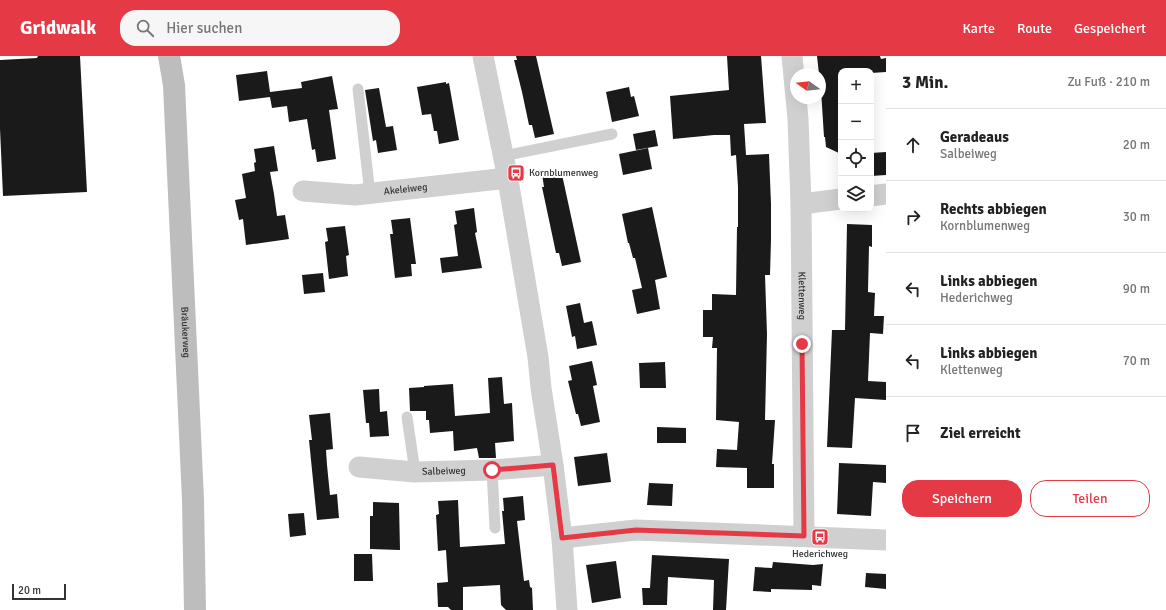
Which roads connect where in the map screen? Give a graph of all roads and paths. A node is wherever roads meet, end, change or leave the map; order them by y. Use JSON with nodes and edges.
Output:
{"nodes":[{"id":1,"x":169,"y":56,"type":"edge"},
{"id":2,"x":482,"y":56,"type":"edge"},
{"id":3,"x":792,"y":56,"type":"edge"},
{"id":4,"x":358,"y":89,"type":"dead end"},
{"id":5,"x":612,"y":134,"type":"dead end"},
{"id":6,"x":503,"y":156,"type":"junction"},
{"id":7,"x":508,"y":178,"type":"junction"},
{"id":8,"x":303,"y":191,"type":"dead end"},
{"id":9,"x":370,"y":194,"type":"junction"},
{"id":10,"x":886,"y":194,"type":"edge"},
{"id":11,"x":874,"y":196,"type":"edge"},
{"id":12,"x":838,"y":199,"type":"edge"},
{"id":13,"x":801,"y":204,"type":"junction"},
{"id":14,"x":407,"y":417,"type":"dead end"},
{"id":15,"x":553,"y":465,"type":"junction"},
{"id":16,"x":359,"y":467,"type":"dead end"},
{"id":17,"x":492,"y":470,"type":"junction"},
{"id":18,"x":415,"y":472,"type":"junction"},
{"id":19,"x":495,"y":528,"type":"dead end"},
{"id":20,"x":804,"y":536,"type":"junction"},
{"id":21,"x":562,"y":538,"type":"junction"},
{"id":22,"x":886,"y":540,"type":"edge"},
{"id":23,"x":195,"y":610,"type":"edge"},
{"id":24,"x":567,"y":610,"type":"edge"}],
"edges":[{"from":1,"to":23,"type":"main road","name":"Bräukerweg"},
{"from":2,"to":6,"type":"street"},
{"from":3,"to":13,"type":"street","name":"Klettenweg"},
{"from":4,"to":9,"type":"lane"},
{"from":5,"to":6,"type":"lane"},
{"from":6,"to":7,"type":"street"},
{"from":7,"to":9,"type":"street","name":"Akeleiweg"},
{"from":7,"to":15,"type":"street"},
{"from":8,"to":9,"type":"street","name":"Akeleiweg"},
{"from":10,"to":11,"type":"street"},
{"from":12,"to":13,"type":"street"},
{"from":13,"to":20,"type":"street","name":"Klettenweg"},
{"from":14,"to":18,"type":"lane"},
{"from":15,"to":17,"type":"street","name":"Salbeiweg"},
{"from":15,"to":21,"type":"street"},
{"from":16,"to":18,"type":"street","name":"Salbeiweg"},
{"from":17,"to":18,"type":"street","name":"Salbeiweg"},
{"from":17,"to":19,"type":"lane"},
{"from":20,"to":21,"type":"street"},
{"from":20,"to":22,"type":"street"},
{"from":21,"to":24,"type":"street"}]}
